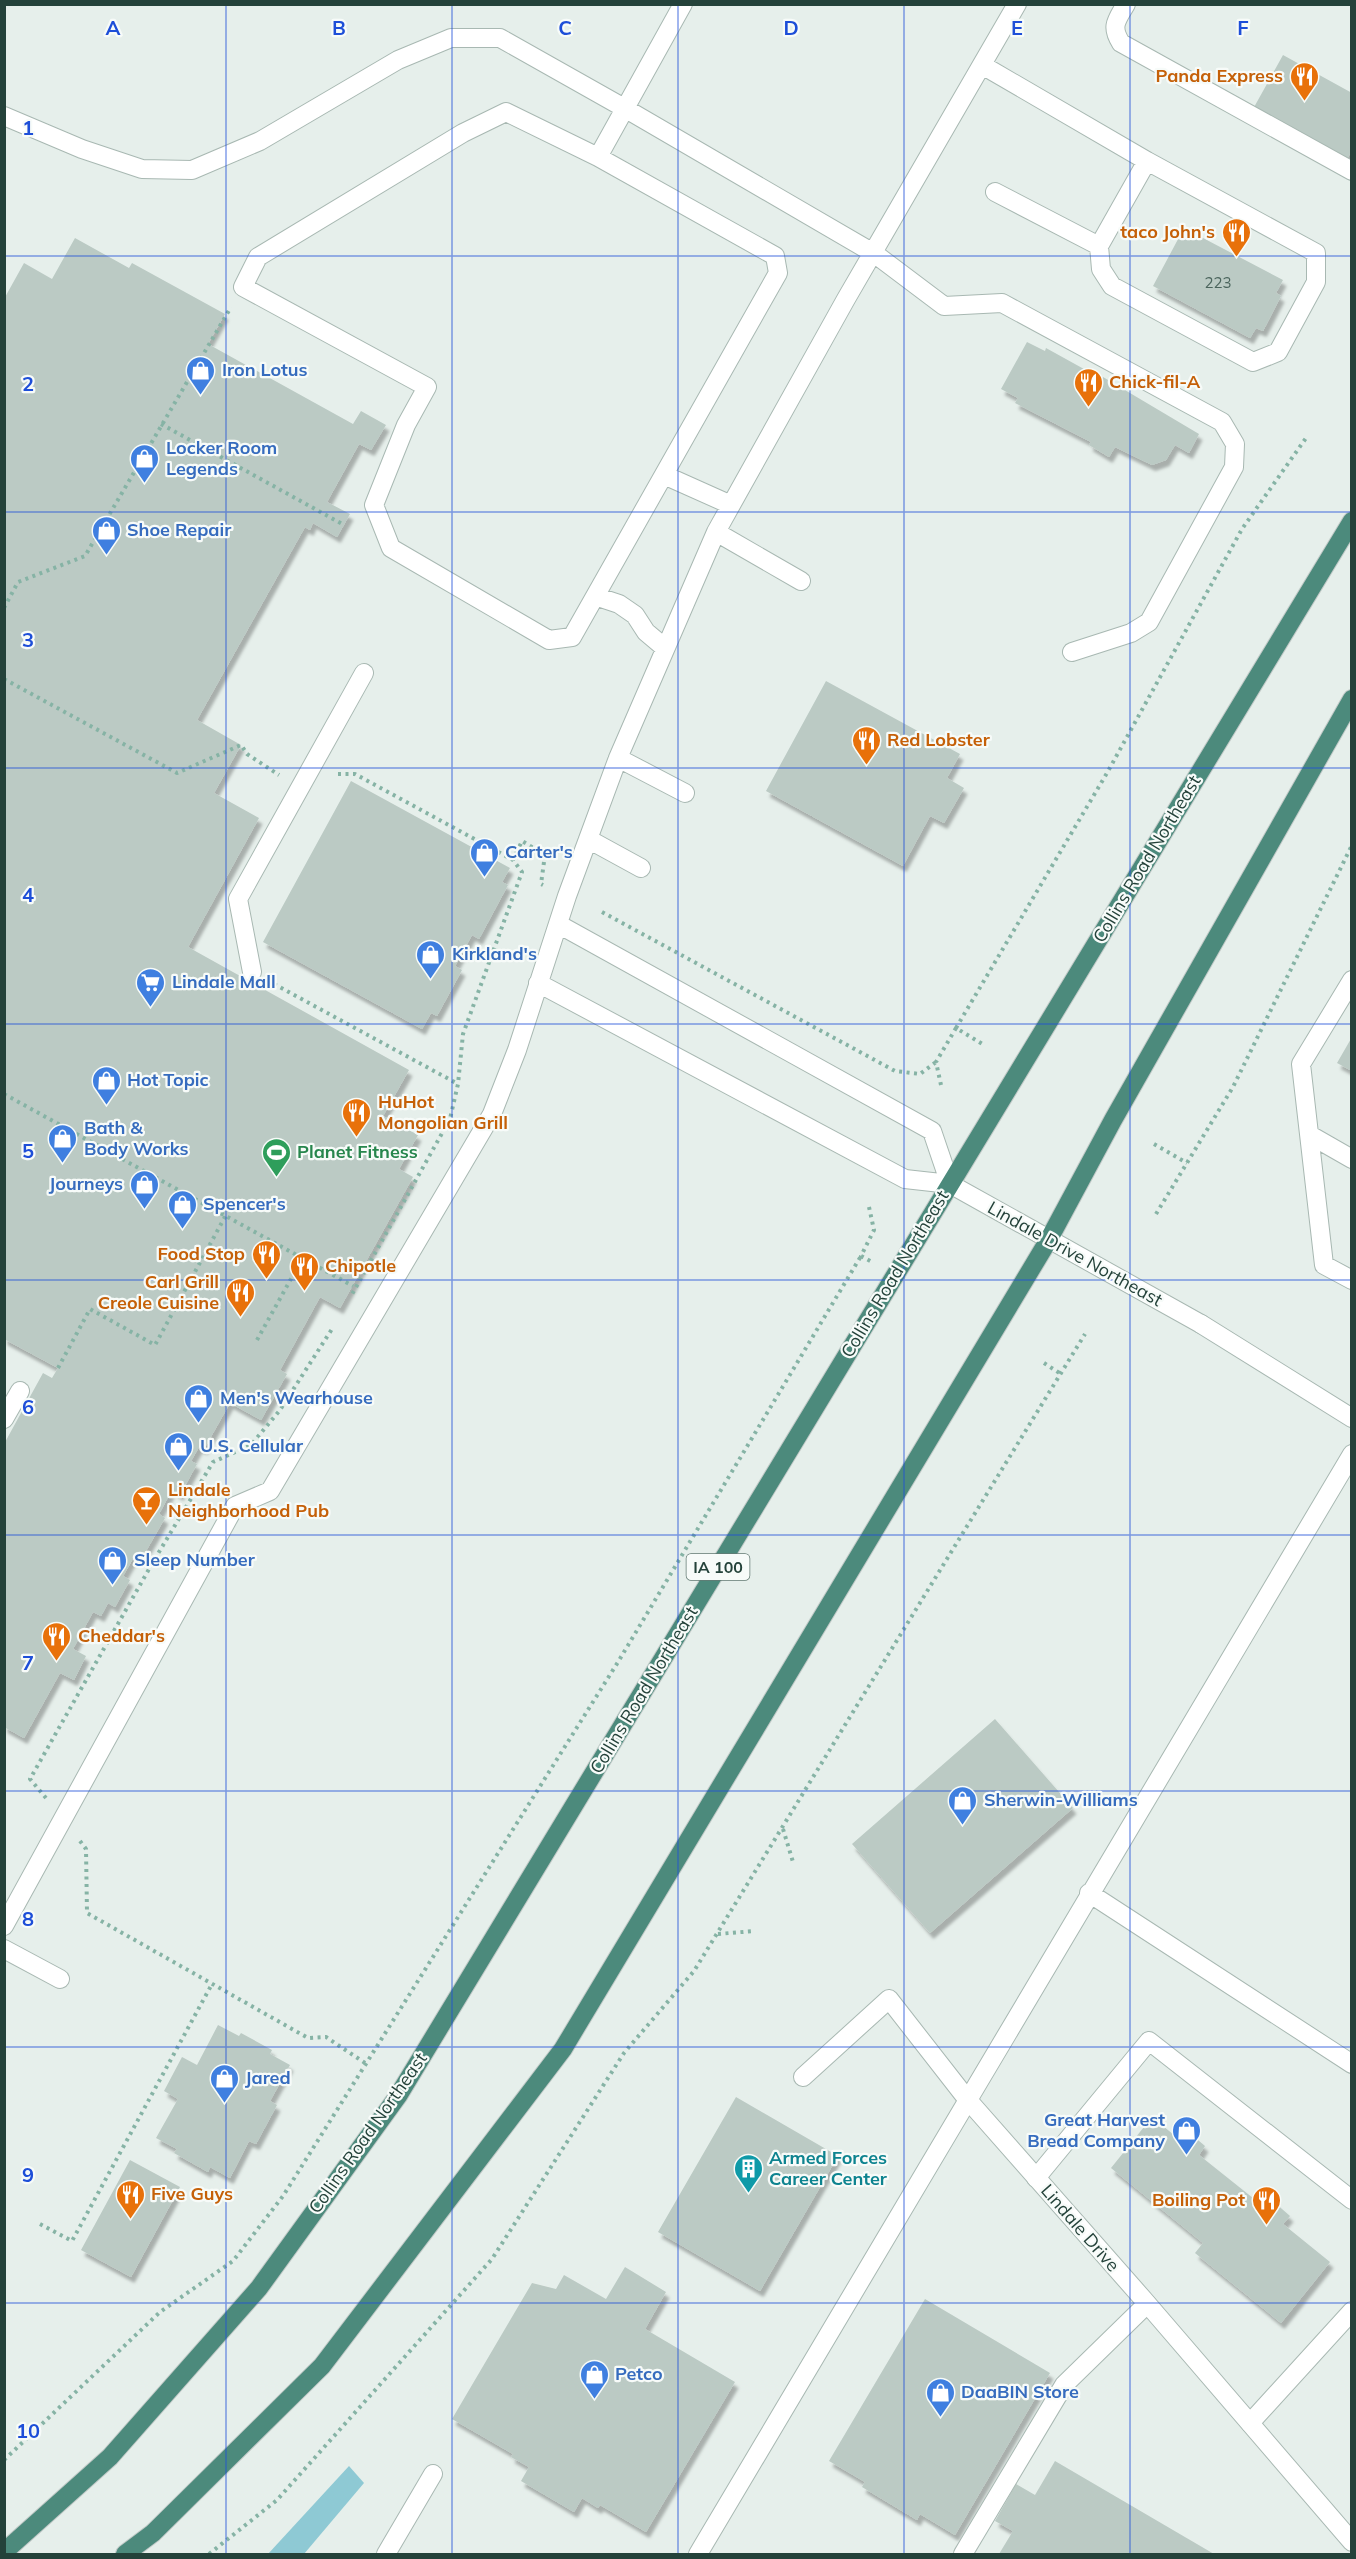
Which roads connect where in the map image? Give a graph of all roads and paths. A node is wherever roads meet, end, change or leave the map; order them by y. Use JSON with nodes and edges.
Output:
{"nodes":[{"id":1,"x":683,"y":4,"type":"edge"},
{"id":2,"x":1126,"y":4,"type":"edge"},
{"id":3,"x":1014,"y":6,"type":"edge"},
{"id":4,"x":982,"y":66,"type":"junction"},
{"id":5,"x":626,"y":109,"type":"junction"},
{"id":6,"x":4,"y":116,"type":"edge"},
{"id":7,"x":598,"y":157,"type":"junction"},
{"id":8,"x":1147,"y":161,"type":"junction"},
{"id":9,"x":1352,"y":171,"type":"edge"},
{"id":10,"x":995,"y":192,"type":"dead end"},
{"id":11,"x":1099,"y":246,"type":"junction"},
{"id":12,"x":875,"y":254,"type":"junction"},
{"id":13,"x":243,"y":287,"type":"junction"},
{"id":14,"x":161,"y":424,"type":"junction"},
{"id":15,"x":1306,"y":438,"type":"dead end"},
{"id":16,"x":664,"y":475,"type":"junction"},
{"id":17,"x":731,"y":506,"type":"junction"},
{"id":18,"x":1352,"y":521,"type":"edge"},
{"id":19,"x":344,"y":525,"type":"dead end"},
{"id":20,"x":716,"y":532,"type":"junction"},
{"id":21,"x":801,"y":581,"type":"dead end"},
{"id":22,"x":595,"y":596,"type":"junction"},
{"id":23,"x":4,"y":608,"type":"edge"},
{"id":24,"x":666,"y":648,"type":"junction"},
{"id":25,"x":1072,"y":652,"type":"dead end"},
{"id":26,"x":364,"y":673,"type":"dead end"},
{"id":27,"x":4,"y":679,"type":"edge"},
{"id":28,"x":1352,"y":699,"type":"edge"},
{"id":29,"x":618,"y":758,"type":"junction"},
{"id":30,"x":308,"y":774,"type":"junction"},
{"id":31,"x":685,"y":793,"type":"dead end"},
{"id":32,"x":588,"y":839,"type":"junction"},
{"id":33,"x":1352,"y":845,"type":"edge"},
{"id":34,"x":641,"y":868,"type":"dead end"},
{"id":35,"x":543,"y":885,"type":"dead end"},
{"id":36,"x":602,"y":912,"type":"dead end"},
{"id":37,"x":558,"y":924,"type":"junction"},
{"id":38,"x":252,"y":972,"type":"joint"},
{"id":39,"x":1352,"y":980,"type":"edge"},
{"id":40,"x":538,"y":983,"type":"junction"},
{"id":41,"x":956,"y":1028,"type":"junction"},
{"id":42,"x":984,"y":1045,"type":"dead end"},
{"id":43,"x":936,"y":1062,"type":"junction"},
{"id":44,"x":458,"y":1084,"type":"dead end"},
{"id":45,"x":941,"y":1085,"type":"dead end"},
{"id":46,"x":4,"y":1095,"type":"edge"},
{"id":47,"x":1310,"y":1135,"type":"junction"},
{"id":48,"x":1154,"y":1144,"type":"dead end"},
{"id":49,"x":1352,"y":1159,"type":"edge"},
{"id":50,"x":1187,"y":1163,"type":"junction"},
{"id":51,"x":950,"y":1184,"type":"junction"},
{"id":52,"x":869,"y":1207,"type":"dead end"},
{"id":53,"x":1156,"y":1214,"type":"dead end"},
{"id":54,"x":226,"y":1215,"type":"junction"},
{"id":55,"x":1048,"y":1241,"type":"junction"},
{"id":56,"x":861,"y":1256,"type":"junction"},
{"id":57,"x":302,"y":1259,"type":"junction"},
{"id":58,"x":877,"y":1264,"type":"dead end"},
{"id":59,"x":1352,"y":1280,"type":"edge"},
{"id":60,"x":353,"y":1286,"type":"dead end"},
{"id":61,"x":1085,"y":1334,"type":"dead end"},
{"id":62,"x":257,"y":1340,"type":"dead end"},
{"id":63,"x":1044,"y":1363,"type":"dead end"},
{"id":64,"x":58,"y":1368,"type":"dead end"},
{"id":65,"x":1061,"y":1374,"type":"junction"},
{"id":66,"x":20,"y":1391,"type":"dead end"},
{"id":67,"x":1352,"y":1418,"type":"edge"},
{"id":68,"x":4,"y":1419,"type":"edge"},
{"id":69,"x":1352,"y":1454,"type":"edge"},
{"id":70,"x":783,"y":1828,"type":"junction"},
{"id":71,"x":793,"y":1862,"type":"dead end"},
{"id":72,"x":1089,"y":1893,"type":"junction"},
{"id":73,"x":4,"y":1926,"type":"edge"},
{"id":74,"x":754,"y":1931,"type":"dead end"},
{"id":75,"x":717,"y":1934,"type":"junction"},
{"id":76,"x":4,"y":1949,"type":"edge"},
{"id":77,"x":60,"y":1979,"type":"dead end"},
{"id":78,"x":212,"y":1984,"type":"dead end"},
{"id":79,"x":1352,"y":2064,"type":"edge"},
{"id":80,"x":803,"y":2078,"type":"dead end"},
{"id":81,"x":967,"y":2099,"type":"junction"},
{"id":82,"x":1036,"y":2178,"type":"junction"},
{"id":83,"x":1352,"y":2200,"type":"edge"},
{"id":84,"x":39,"y":2224,"type":"dead end"},
{"id":85,"x":1147,"y":2304,"type":"junction"},
{"id":86,"x":1352,"y":2311,"type":"edge"},
{"id":87,"x":1250,"y":2423,"type":"junction"},
{"id":88,"x":4,"y":2460,"type":"edge"},
{"id":89,"x":433,"y":2474,"type":"dead end"},
{"id":90,"x":1352,"y":2542,"type":"edge"},
{"id":91,"x":4,"y":2552,"type":"edge"},
{"id":92,"x":125,"y":2554,"type":"edge"},
{"id":93,"x":209,"y":2554,"type":"edge"},
{"id":94,"x":386,"y":2554,"type":"edge"},
{"id":95,"x":698,"y":2554,"type":"edge"},
{"id":96,"x":963,"y":2554,"type":"edge"}],
"edges":[{"from":1,"to":5,"type":"street"},
{"from":2,"to":9,"type":"street"},
{"from":3,"to":4,"type":"street"},
{"from":4,"to":8,"type":"street"},
{"from":4,"to":12,"type":"street"},
{"from":5,"to":6,"type":"street"},
{"from":5,"to":7,"type":"street"},
{"from":5,"to":12,"type":"street"},
{"from":7,"to":13,"type":"street"},
{"from":7,"to":16,"type":"street"},
{"from":8,"to":11,"type":"street"},
{"from":8,"to":11,"type":"street"},
{"from":10,"to":11,"type":"street"},
{"from":12,"to":17,"type":"street"},
{"from":12,"to":25,"type":"street"},
{"from":13,"to":14,"type":"path"},
{"from":13,"to":22,"type":"street"},
{"from":14,"to":19,"type":"path"},
{"from":14,"to":23,"type":"path"},
{"from":15,"to":41,"type":"path"},
{"from":16,"to":17,"type":"street"},
{"from":16,"to":22,"type":"street"},
{"from":17,"to":20,"type":"street"},
{"from":18,"to":51,"type":"highway","name":"Collins Road Northeast","number":"IA 100"},
{"from":20,"to":21,"type":"street"},
{"from":20,"to":24,"type":"street"},
{"from":22,"to":24,"type":"street"},
{"from":24,"to":29,"type":"street"},
{"from":26,"to":30,"type":"street"},
{"from":27,"to":30,"type":"path"},
{"from":28,"to":55,"type":"highway"},
{"from":29,"to":31,"type":"street"},
{"from":29,"to":32,"type":"street"},
{"from":30,"to":35,"type":"path"},
{"from":30,"to":38,"type":"street"},
{"from":32,"to":34,"type":"street"},
{"from":32,"to":37,"type":"street"},
{"from":33,"to":50,"type":"path"},
{"from":36,"to":43,"type":"path"},
{"from":37,"to":40,"type":"street"},
{"from":37,"to":51,"type":"street"},
{"from":38,"to":44,"type":"path"},
{"from":39,"to":47,"type":"street"},
{"from":40,"to":51,"type":"street"},
{"from":40,"to":73,"type":"street"},
{"from":41,"to":42,"type":"path"},
{"from":41,"to":43,"type":"path"},
{"from":43,"to":45,"type":"path"},
{"from":46,"to":54,"type":"path"},
{"from":47,"to":49,"type":"street"},
{"from":47,"to":59,"type":"street"},
{"from":48,"to":50,"type":"path"},
{"from":50,"to":53,"type":"path"},
{"from":51,"to":55,"type":"street","name":"Lindale Drive Northeast"},
{"from":51,"to":91,"type":"highway","name":"Collins Road Northeast","number":"IA 100"},
{"from":52,"to":56,"type":"path"},
{"from":54,"to":57,"type":"path"},
{"from":54,"to":64,"type":"path"},
{"from":55,"to":67,"type":"street","name":"Lindale Drive Northeast"},
{"from":55,"to":92,"type":"highway"},
{"from":56,"to":58,"type":"path"},
{"from":56,"to":88,"type":"path"},
{"from":57,"to":60,"type":"path"},
{"from":57,"to":62,"type":"path"},
{"from":61,"to":65,"type":"path"},
{"from":63,"to":65,"type":"path"},
{"from":65,"to":70,"type":"path"},
{"from":66,"to":68,"type":"street"},
{"from":69,"to":72,"type":"street"},
{"from":70,"to":71,"type":"path"},
{"from":70,"to":75,"type":"path"},
{"from":72,"to":79,"type":"street"},
{"from":72,"to":81,"type":"street"},
{"from":74,"to":75,"type":"path"},
{"from":75,"to":93,"type":"path"},
{"from":76,"to":77,"type":"street"},
{"from":78,"to":84,"type":"path"},
{"from":80,"to":81,"type":"street","name":"Lindale Drive"},
{"from":81,"to":82,"type":"street","name":"Lindale Drive"},
{"from":81,"to":95,"type":"street"},
{"from":82,"to":83,"type":"street"},
{"from":82,"to":85,"type":"street","name":"Lindale Drive"},
{"from":85,"to":87,"type":"street","name":"Lindale Drive"},
{"from":85,"to":96,"type":"street"},
{"from":86,"to":87,"type":"street"},
{"from":87,"to":90,"type":"street","name":"Lindale Drive"},
{"from":89,"to":94,"type":"street"}]}
